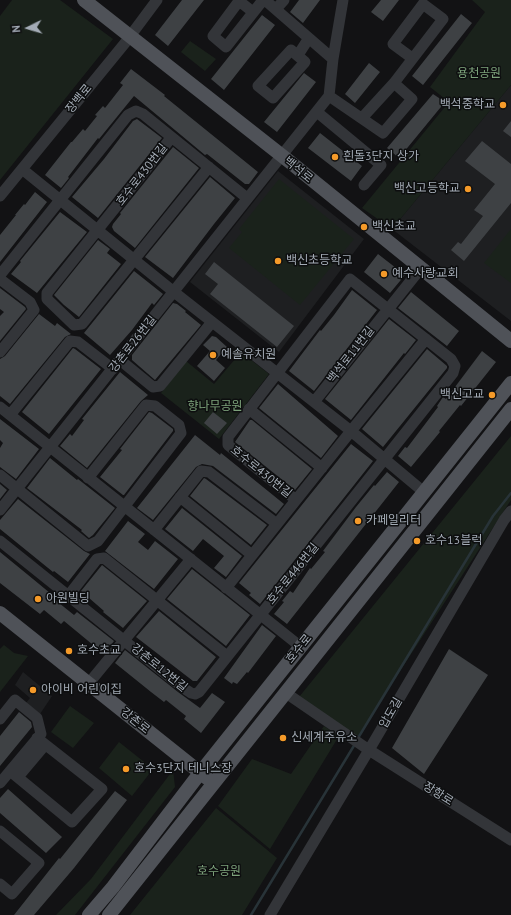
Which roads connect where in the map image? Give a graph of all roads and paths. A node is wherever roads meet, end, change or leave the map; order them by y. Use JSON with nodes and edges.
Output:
{"nodes":[{"id":1,"x":84,"y":0,"type":"edge"},
{"id":2,"x":157,"y":0,"type":"edge"},
{"id":3,"x":264,"y":0,"type":"edge"},
{"id":4,"x":284,"y":0,"type":"edge"},
{"id":5,"x":343,"y":0,"type":"edge"},
{"id":6,"x":276,"y":9,"type":"junction"},
{"id":7,"x":253,"y":12,"type":"dead end"},
{"id":8,"x":130,"y":36,"type":"junction"},
{"id":9,"x":310,"y":38,"type":"junction"},
{"id":10,"x":298,"y":55,"type":"dead end"},
{"id":11,"x":412,"y":58,"type":"junction"},
{"id":12,"x":333,"y":59,"type":"junction"},
{"id":13,"x":394,"y":83,"type":"junction"},
{"id":14,"x":329,"y":96,"type":"junction"},
{"id":15,"x":317,"y":112,"type":"junction"},
{"id":16,"x":362,"y":118,"type":"junction"},
{"id":17,"x":171,"y":138,"type":"junction"},
{"id":18,"x":282,"y":156,"type":"junction"},
{"id":19,"x":209,"y":168,"type":"junction"},
{"id":20,"x":22,"y":169,"type":"junction"},
{"id":21,"x":364,"y":185,"type":"dead end"},
{"id":22,"x":0,"y":196,"type":"edge"},
{"id":23,"x":247,"y":198,"type":"junction"},
{"id":24,"x":60,"y":200,"type":"junction"},
{"id":25,"x":97,"y":231,"type":"junction"},
{"id":26,"x":134,"y":260,"type":"junction"},
{"id":27,"x":421,"y":268,"type":"junction"},
{"id":28,"x":0,"y":275,"type":"edge"},
{"id":29,"x":0,"y":279,"type":"edge"},
{"id":30,"x":174,"y":292,"type":"junction"},
{"id":31,"x":388,"y":309,"type":"junction"},
{"id":32,"x":212,"y":322,"type":"junction"},
{"id":33,"x":426,"y":339,"type":"junction"},
{"id":34,"x":511,"y":341,"type":"edge"},
{"id":35,"x":0,"y":352,"type":"edge"},
{"id":36,"x":117,"y":364,"type":"junction"},
{"id":37,"x":277,"y":373,"type":"junction"},
{"id":38,"x":511,"y":383,"type":"edge"},
{"id":39,"x":314,"y":402,"type":"junction"},
{"id":40,"x":0,"y":407,"type":"edge"},
{"id":41,"x":249,"y":409,"type":"junction"},
{"id":42,"x":511,"y":409,"type":"edge"},
{"id":43,"x":10,"y":415,"type":"junction"},
{"id":44,"x":350,"y":431,"type":"junction"},
{"id":45,"x":50,"y":448,"type":"junction"},
{"id":46,"x":385,"y":460,"type":"junction"},
{"id":47,"x":322,"y":468,"type":"junction"},
{"id":48,"x":0,"y":475,"type":"edge"},
{"id":49,"x":88,"y":478,"type":"junction"},
{"id":50,"x":17,"y":489,"type":"junction"},
{"id":51,"x":425,"y":493,"type":"junction"},
{"id":52,"x":180,"y":497,"type":"junction"},
{"id":53,"x":296,"y":500,"type":"junction"},
{"id":54,"x":124,"y":507,"type":"junction"},
{"id":55,"x":0,"y":510,"type":"edge"},
{"id":56,"x":511,"y":511,"type":"edge"},
{"id":57,"x":507,"y":523,"type":"edge"},
{"id":58,"x":277,"y":524,"type":"junction"},
{"id":59,"x":154,"y":530,"type":"junction"},
{"id":60,"x":0,"y":541,"type":"edge"},
{"id":61,"x":252,"y":555,"type":"junction"},
{"id":62,"x":191,"y":559,"type":"junction"},
{"id":63,"x":226,"y":588,"type":"junction"},
{"id":64,"x":67,"y":594,"type":"junction"},
{"id":65,"x":156,"y":601,"type":"junction"},
{"id":66,"x":0,"y":613,"type":"edge"},
{"id":67,"x":260,"y":615,"type":"junction"},
{"id":68,"x":124,"y":640,"type":"junction"},
{"id":69,"x":301,"y":647,"type":"junction"},
{"id":70,"x":227,"y":656,"type":"junction"},
{"id":71,"x":89,"y":683,"type":"junction"},
{"id":72,"x":286,"y":693,"type":"junction"},
{"id":73,"x":195,"y":694,"type":"joint"},
{"id":74,"x":0,"y":719,"type":"edge"},
{"id":75,"x":41,"y":742,"type":"junction"},
{"id":76,"x":368,"y":748,"type":"junction"},
{"id":77,"x":200,"y":773,"type":"junction"},
{"id":78,"x":14,"y":774,"type":"junction"},
{"id":79,"x":0,"y":783,"type":"edge"},
{"id":80,"x":214,"y":784,"type":"junction"},
{"id":81,"x":0,"y":831,"type":"edge"},
{"id":82,"x":511,"y":840,"type":"edge"},
{"id":83,"x":0,"y":884,"type":"edge"},
{"id":84,"x":89,"y":915,"type":"edge"},
{"id":85,"x":109,"y":915,"type":"edge"},
{"id":86,"x":270,"y":915,"type":"edge"}],
"edges":[{"from":1,"to":8,"type":"main road","name":"백석로"},
{"from":2,"to":8,"type":"street","name":"장백로"},
{"from":3,"to":6,"type":"street"},
{"from":3,"to":7,"type":"street"},
{"from":4,"to":6,"type":"street"},
{"from":5,"to":12,"type":"street"},
{"from":6,"to":9,"type":"street"},
{"from":8,"to":18,"type":"main road","name":"백석로"},
{"from":8,"to":20,"type":"street","name":"장백로"},
{"from":9,"to":10,"type":"street"},
{"from":9,"to":12,"type":"street"},
{"from":11,"to":11,"type":"street"},
{"from":11,"to":13,"type":"street"},
{"from":12,"to":14,"type":"street"},
{"from":13,"to":16,"type":"street"},
{"from":13,"to":16,"type":"street"},
{"from":14,"to":15,"type":"street","name":"강촌로26번길"},
{"from":14,"to":16,"type":"street"},
{"from":15,"to":18,"type":"street","name":"강촌로26번길"},
{"from":15,"to":21,"type":"street"},
{"from":17,"to":19,"type":"street"},
{"from":17,"to":24,"type":"street"},
{"from":17,"to":25,"type":"street","name":"호수로430번길"},
{"from":18,"to":23,"type":"street","name":"강촌로26번길"},
{"from":18,"to":27,"type":"main road","name":"백석로"},
{"from":19,"to":23,"type":"street"},
{"from":19,"to":26,"type":"street"},
{"from":20,"to":22,"type":"street","name":"장백로"},
{"from":20,"to":24,"type":"street"},
{"from":23,"to":30,"type":"street","name":"강촌로26번길"},
{"from":24,"to":25,"type":"street"},
{"from":24,"to":28,"type":"street"},
{"from":25,"to":26,"type":"street"},
{"from":25,"to":26,"type":"street","name":"호수로430번길"},
{"from":26,"to":30,"type":"street"},
{"from":27,"to":31,"type":"street","name":"백석로11번길"},
{"from":27,"to":34,"type":"main road","name":"백석로"},
{"from":29,"to":35,"type":"street"},
{"from":30,"to":32,"type":"street"},
{"from":30,"to":36,"type":"street","name":"강촌로26번길"},
{"from":31,"to":33,"type":"street"},
{"from":31,"to":37,"type":"street","name":"호수로430번길"},
{"from":31,"to":39,"type":"street","name":"백석로11번길"},
{"from":32,"to":36,"type":"street"},
{"from":32,"to":37,"type":"street"},
{"from":33,"to":44,"type":"street","name":"호수로430번길"},
{"from":33,"to":46,"type":"street"},
{"from":36,"to":43,"type":"street"},
{"from":36,"to":45,"type":"street","name":"강촌로26번길"},
{"from":37,"to":39,"type":"street"},
{"from":37,"to":41,"type":"street","name":"호수로430번길"},
{"from":38,"to":51,"type":"main road","name":"호수로"},
{"from":39,"to":44,"type":"street"},
{"from":40,"to":43,"type":"street","name":"호수로446번길"},
{"from":41,"to":47,"type":"street"},
{"from":41,"to":53,"type":"street","name":"호수로430번길"},
{"from":42,"to":72,"type":"main road","name":"호수로"},
{"from":43,"to":45,"type":"street","name":"호수로446번길"},
{"from":44,"to":46,"type":"street"},
{"from":44,"to":47,"type":"street","name":"호수로430번길"},
{"from":45,"to":49,"type":"street","name":"호수로446번길"},
{"from":45,"to":50,"type":"street","name":"강촌로26번길"},
{"from":46,"to":51,"type":"street"},
{"from":46,"to":67,"type":"street","name":"호수로446번길"},
{"from":47,"to":53,"type":"street","name":"호수로430번길"},
{"from":48,"to":50,"type":"street"},
{"from":49,"to":54,"type":"street","name":"호수로446번길"},
{"from":49,"to":54,"type":"street"},
{"from":50,"to":54,"type":"street"},
{"from":50,"to":55,"type":"street","name":"강촌로26번길"},
{"from":51,"to":69,"type":"main road","name":"호수로"},
{"from":52,"to":58,"type":"street"},
{"from":52,"to":59,"type":"street"},
{"from":52,"to":61,"type":"street"},
{"from":53,"to":58,"type":"street"},
{"from":54,"to":59,"type":"street","name":"호수로446번길"},
{"from":56,"to":57,"type":"street","name":"압도길"},
{"from":57,"to":76,"type":"street","name":"압도길"},
{"from":58,"to":61,"type":"street"},
{"from":59,"to":62,"type":"street","name":"호수로446번길"},
{"from":60,"to":64,"type":"street"},
{"from":61,"to":63,"type":"street"},
{"from":62,"to":63,"type":"street","name":"호수로446번길"},
{"from":62,"to":65,"type":"street","name":"강촌로12번길"},
{"from":63,"to":67,"type":"street","name":"호수로446번길"},
{"from":64,"to":65,"type":"street"},
{"from":64,"to":68,"type":"street","name":"강촌로12번길"},
{"from":65,"to":68,"type":"street","name":"강촌로12번길"},
{"from":65,"to":70,"type":"street"},
{"from":66,"to":71,"type":"main road","name":"강촌로"},
{"from":67,"to":69,"type":"street","name":"호수로446번길"},
{"from":67,"to":70,"type":"street","name":"호수로446번길"},
{"from":68,"to":71,"type":"street","name":"강촌로12번길"},
{"from":68,"to":73,"type":"street","name":"강촌로12번길"},
{"from":69,"to":77,"type":"main road","name":"호수로"},
{"from":70,"to":73,"type":"street","name":"호수로446번길"},
{"from":71,"to":77,"type":"main road","name":"강촌로"},
{"from":72,"to":76,"type":"street","name":"장항로"},
{"from":72,"to":80,"type":"main road","name":"호수로"},
{"from":74,"to":75,"type":"street"},
{"from":75,"to":78,"type":"street"},
{"from":75,"to":78,"type":"street"},
{"from":76,"to":82,"type":"street","name":"장항로"},
{"from":76,"to":86,"type":"street","name":"압도길"},
{"from":77,"to":80,"type":"main road","name":"강촌로"},
{"from":77,"to":84,"type":"main road","name":"호수로"},
{"from":78,"to":79,"type":"street"},
{"from":80,"to":85,"type":"main road","name":"호수로"},
{"from":81,"to":83,"type":"street"}]}
